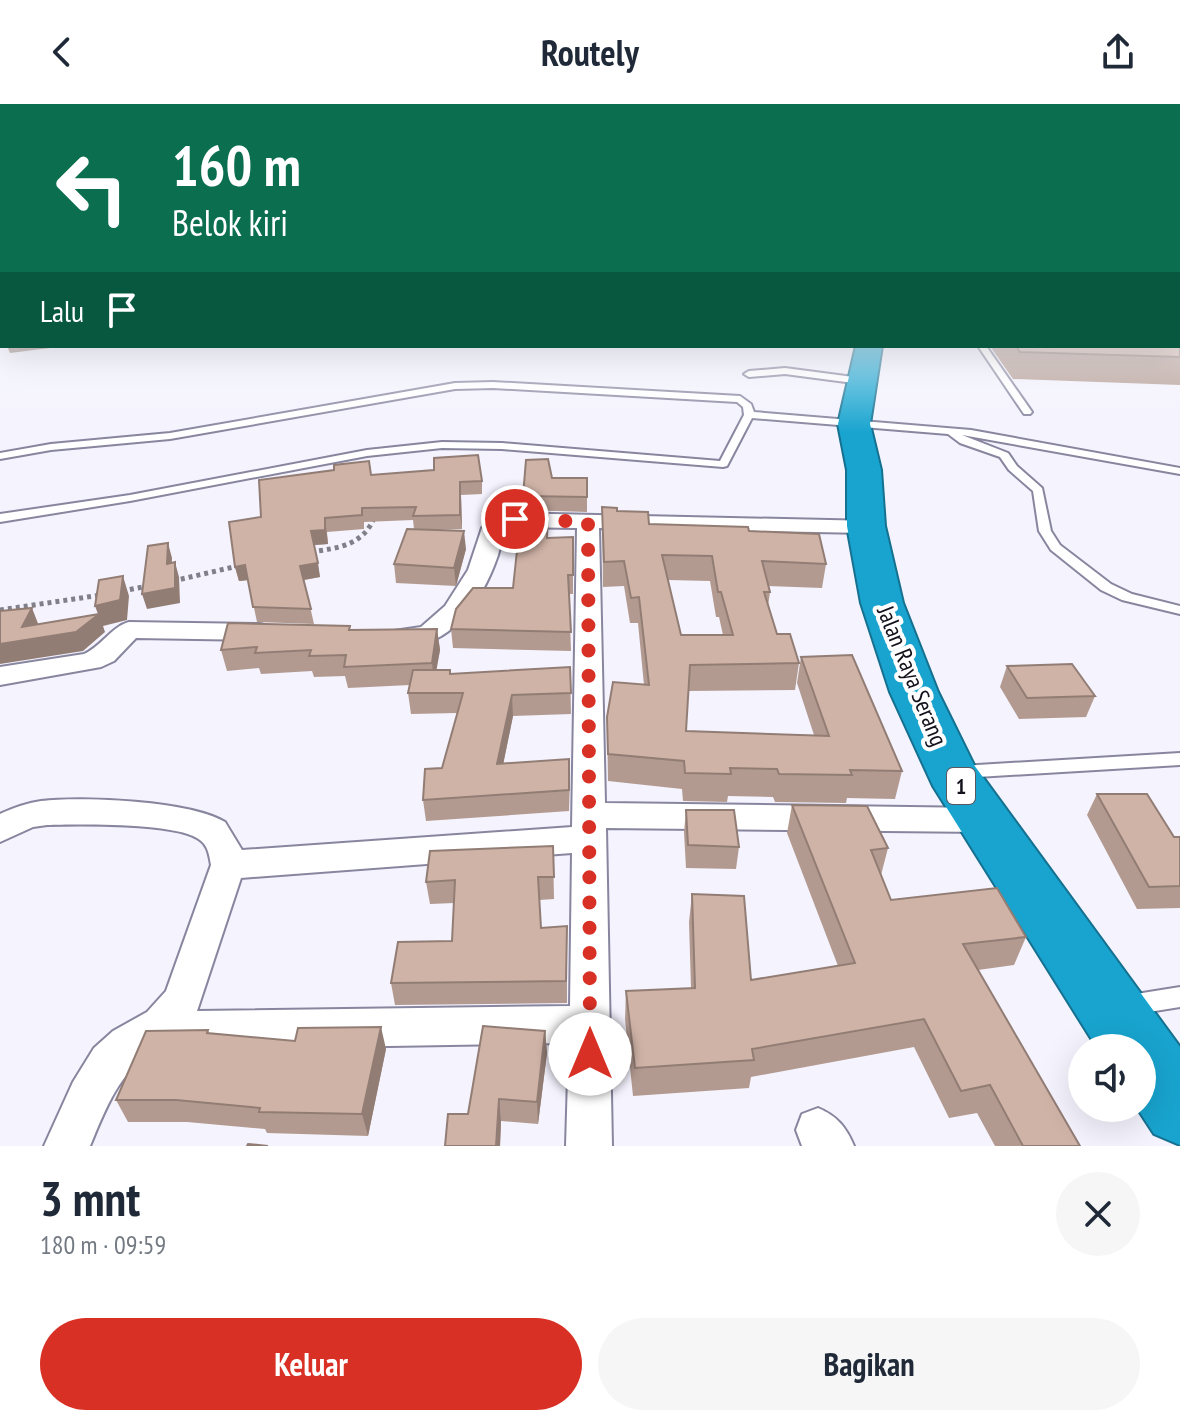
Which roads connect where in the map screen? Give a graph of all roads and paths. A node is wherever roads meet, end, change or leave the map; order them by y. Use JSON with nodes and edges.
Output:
{"nodes":[{"id":1,"x":869,"y":348,"type":"edge"},
{"id":2,"x":983,"y":348,"type":"edge"},
{"id":3,"x":749,"y":374,"type":"dead end"},
{"id":4,"x":861,"y":381,"type":"junction"},
{"id":5,"x":1027,"y":412,"type":"dead end"},
{"id":6,"x":749,"y":415,"type":"junction"},
{"id":7,"x":854,"y":424,"type":"junction"},
{"id":8,"x":951,"y":433,"type":"junction"},
{"id":9,"x":0,"y":456,"type":"edge"},
{"id":10,"x":1180,"y":471,"type":"edge"},
{"id":11,"x":865,"y":495,"type":"junction"},
{"id":12,"x":378,"y":502,"type":"edge"},
{"id":13,"x":0,"y":518,"type":"edge"},
{"id":14,"x":588,"y":522,"type":"junction"},
{"id":15,"x":462,"y":539,"type":"edge"},
{"id":16,"x":492,"y":539,"type":"junction"},
{"id":17,"x":301,"y":554,"type":"edge"},
{"id":18,"x":253,"y":563,"type":"edge"},
{"id":19,"x":167,"y":582,"type":"edge"},
{"id":20,"x":152,"y":585,"type":"edge"},
{"id":21,"x":121,"y":591,"type":"edge"},
{"id":22,"x":106,"y":594,"type":"edge"},
{"id":23,"x":0,"y":610,"type":"edge"},
{"id":24,"x":1180,"y":610,"type":"edge"},
{"id":25,"x":281,"y":633,"type":"edge"},
{"id":26,"x":380,"y":636,"type":"edge"},
{"id":27,"x":0,"y":676,"type":"edge"},
{"id":28,"x":1180,"y":759,"type":"edge"},
{"id":29,"x":952,"y":773,"type":"junction"},
{"id":30,"x":983,"y":820,"type":"junction"},
{"id":31,"x":591,"y":827,"type":"junction"},
{"id":32,"x":0,"y":829,"type":"edge"},
{"id":33,"x":228,"y":865,"type":"junction"},
{"id":34,"x":1180,"y":997,"type":"edge"},
{"id":35,"x":591,"y":1024,"type":"junction"},
{"id":36,"x":155,"y":1031,"type":"junction"},
{"id":37,"x":1130,"y":1034,"type":"edge"},
{"id":38,"x":1156,"y":1063,"type":"edge"},
{"id":39,"x":67,"y":1146,"type":"edge"},
{"id":40,"x":589,"y":1146,"type":"edge"}],
"edges":[{"from":1,"to":4,"type":"highway","name":"Jalan Raya Serang","number":"1"},
{"from":2,"to":5,"type":"lane"},
{"from":3,"to":4,"type":"lane"},
{"from":4,"to":7,"type":"highway","name":"Jalan Raya Serang","number":"1"},
{"from":6,"to":7,"type":"lane"},
{"from":6,"to":9,"type":"lane"},
{"from":6,"to":13,"type":"lane"},
{"from":7,"to":8,"type":"lane"},
{"from":7,"to":11,"type":"highway","name":"Jalan Raya Serang","number":"1"},
{"from":8,"to":10,"type":"lane"},
{"from":8,"to":24,"type":"lane"},
{"from":11,"to":14,"type":"street"},
{"from":11,"to":29,"type":"highway","name":"Jalan Raya Serang","number":"1"},
{"from":12,"to":17,"type":"path"},
{"from":14,"to":16,"type":"street"},
{"from":14,"to":31,"type":"street"},
{"from":15,"to":16,"type":"street"},
{"from":16,"to":26,"type":"street"},
{"from":18,"to":19,"type":"path"},
{"from":20,"to":21,"type":"path"},
{"from":22,"to":23,"type":"path"},
{"from":25,"to":27,"type":"street"},
{"from":28,"to":29,"type":"lane"},
{"from":29,"to":30,"type":"highway","name":"Jalan Raya Serang","number":"1"},
{"from":30,"to":31,"type":"street"},
{"from":30,"to":37,"type":"highway","name":"Jalan Raya Serang","number":"1"},
{"from":31,"to":33,"type":"street"},
{"from":31,"to":35,"type":"street"},
{"from":32,"to":33,"type":"street"},
{"from":33,"to":36,"type":"street"},
{"from":34,"to":38,"type":"lane"},
{"from":35,"to":36,"type":"street"},
{"from":35,"to":40,"type":"street"},
{"from":36,"to":39,"type":"street"}]}
